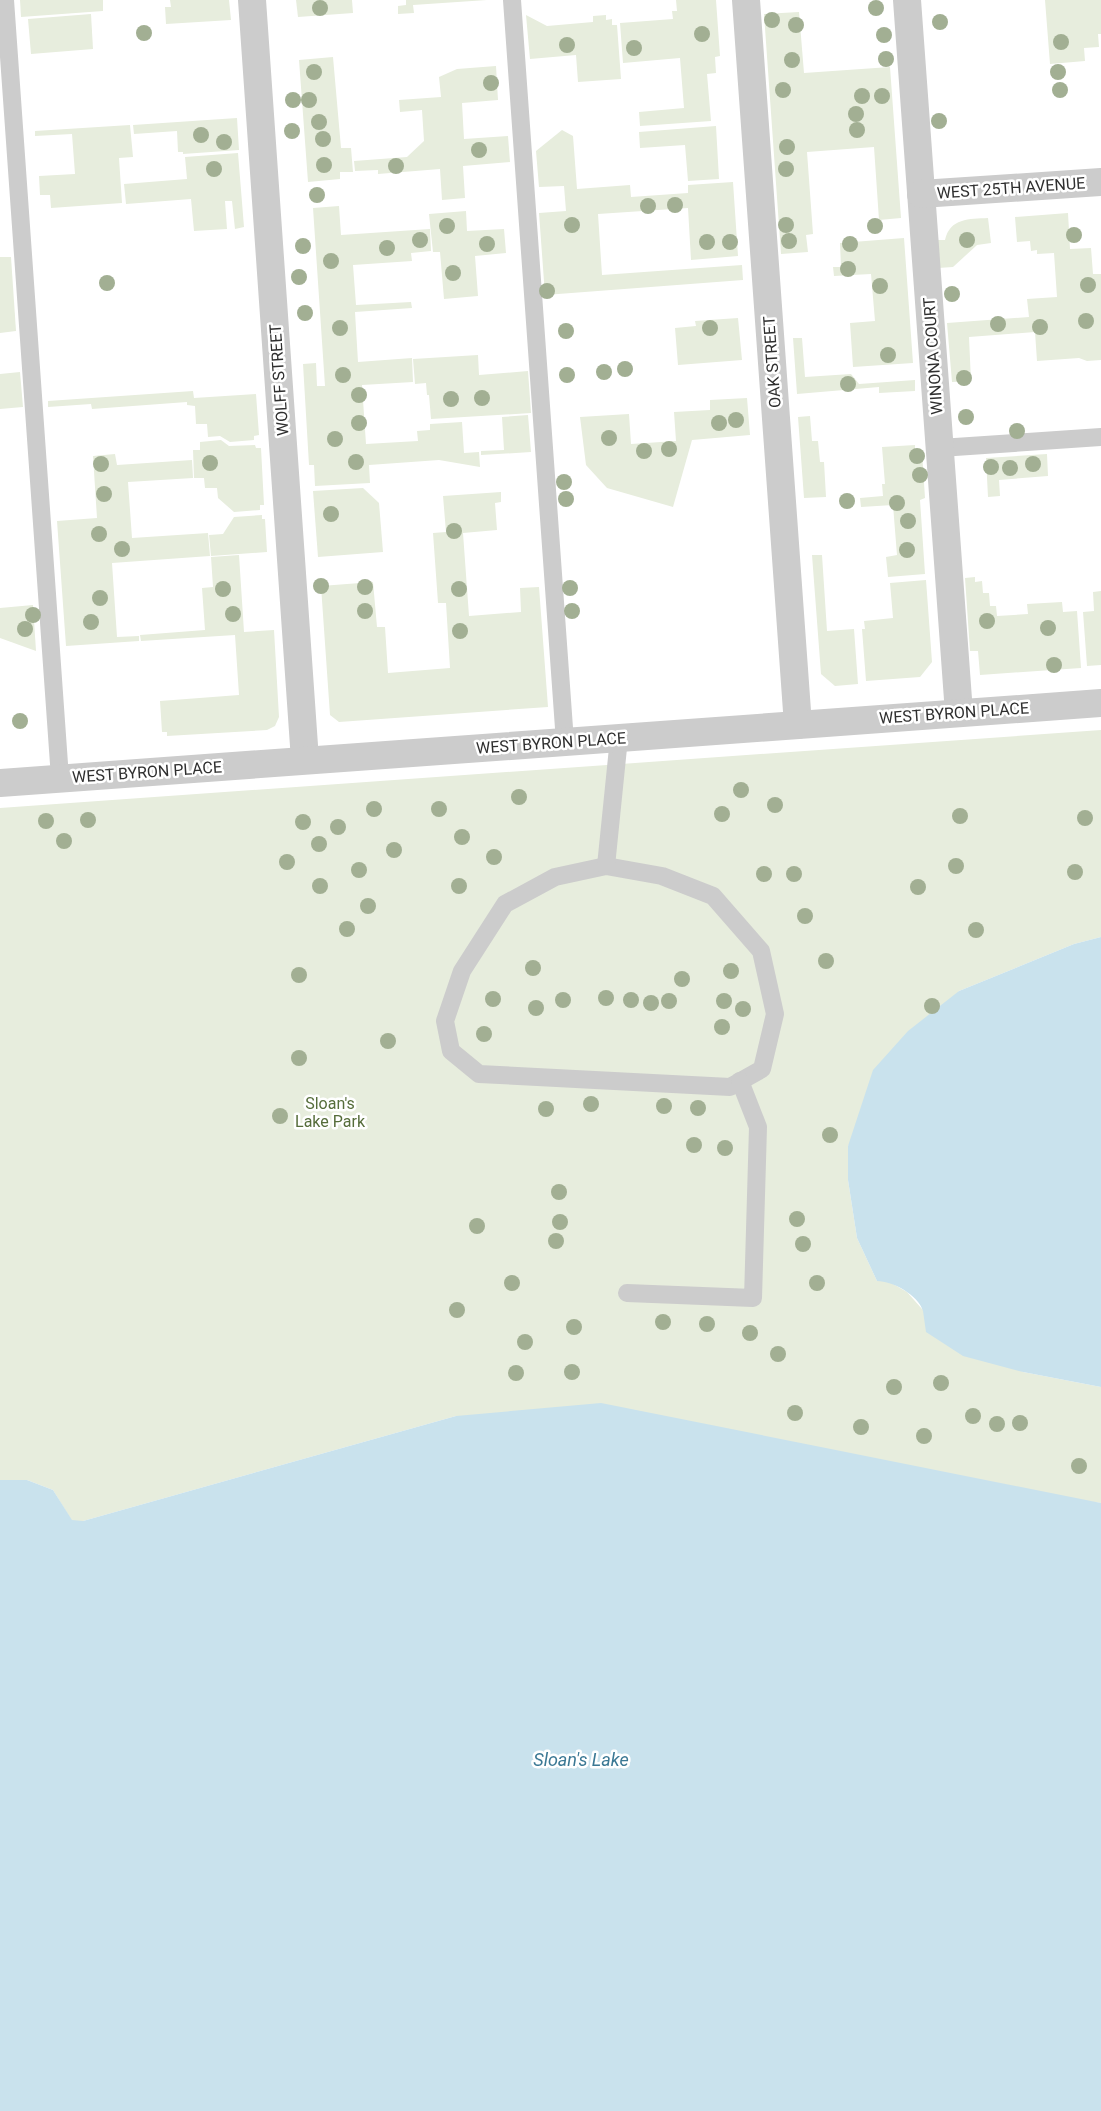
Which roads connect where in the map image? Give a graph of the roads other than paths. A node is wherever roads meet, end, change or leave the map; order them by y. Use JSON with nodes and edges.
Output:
{"nodes":[{"id":1,"x":5,"y":0,"type":"edge"},
{"id":2,"x":252,"y":0,"type":"edge"},
{"id":3,"x":512,"y":0,"type":"edge"},
{"id":4,"x":746,"y":0,"type":"edge"},
{"id":5,"x":907,"y":0,"type":"edge"},
{"id":6,"x":1101,"y":182,"type":"edge"},
{"id":7,"x":921,"y":194,"type":"junction"},
{"id":8,"x":1101,"y":437,"type":"edge"},
{"id":9,"x":940,"y":448,"type":"junction"},
{"id":10,"x":1101,"y":703,"type":"edge"},
{"id":11,"x":959,"y":713,"type":"junction"},
{"id":12,"x":798,"y":725,"type":"junction"},
{"id":13,"x":619,"y":738,"type":"junction"},
{"id":14,"x":565,"y":742,"type":"junction"},
{"id":15,"x":305,"y":760,"type":"junction"},
{"id":16,"x":60,"y":778,"type":"junction"},
{"id":17,"x":0,"y":782,"type":"edge"},
{"id":18,"x":606,"y":866,"type":"junction"},
{"id":19,"x":740,"y":1081,"type":"junction"},
{"id":20,"x":627,"y":1293,"type":"dead end"}],
"edges":[{"from":1,"to":16,"type":"lane"},
{"from":2,"to":15,"type":"street","name":"WOLFF STREET"},
{"from":3,"to":14,"type":"lane"},
{"from":4,"to":12,"type":"street","name":"OAK STREET"},
{"from":5,"to":7,"type":"street","name":"WINONA COURT"},
{"from":6,"to":7,"type":"street","name":"WEST 25TH AVENUE"},
{"from":7,"to":9,"type":"street","name":"WINONA COURT"},
{"from":8,"to":9,"type":"lane"},
{"from":9,"to":11,"type":"street","name":"WINONA COURT"},
{"from":10,"to":11,"type":"street","name":"WEST BYRON PLACE"},
{"from":11,"to":12,"type":"street","name":"WEST BYRON PLACE"},
{"from":12,"to":13,"type":"street","name":"WEST BYRON PLACE"},
{"from":13,"to":14,"type":"street","name":"WEST BYRON PLACE"},
{"from":13,"to":18,"type":"lane"},
{"from":14,"to":15,"type":"street","name":"WEST BYRON PLACE"},
{"from":15,"to":16,"type":"street","name":"WEST BYRON PLACE"},
{"from":16,"to":17,"type":"street","name":"WEST BYRON PLACE"},
{"from":18,"to":19,"type":"lane"},
{"from":18,"to":19,"type":"lane"},
{"from":19,"to":20,"type":"lane"}]}
